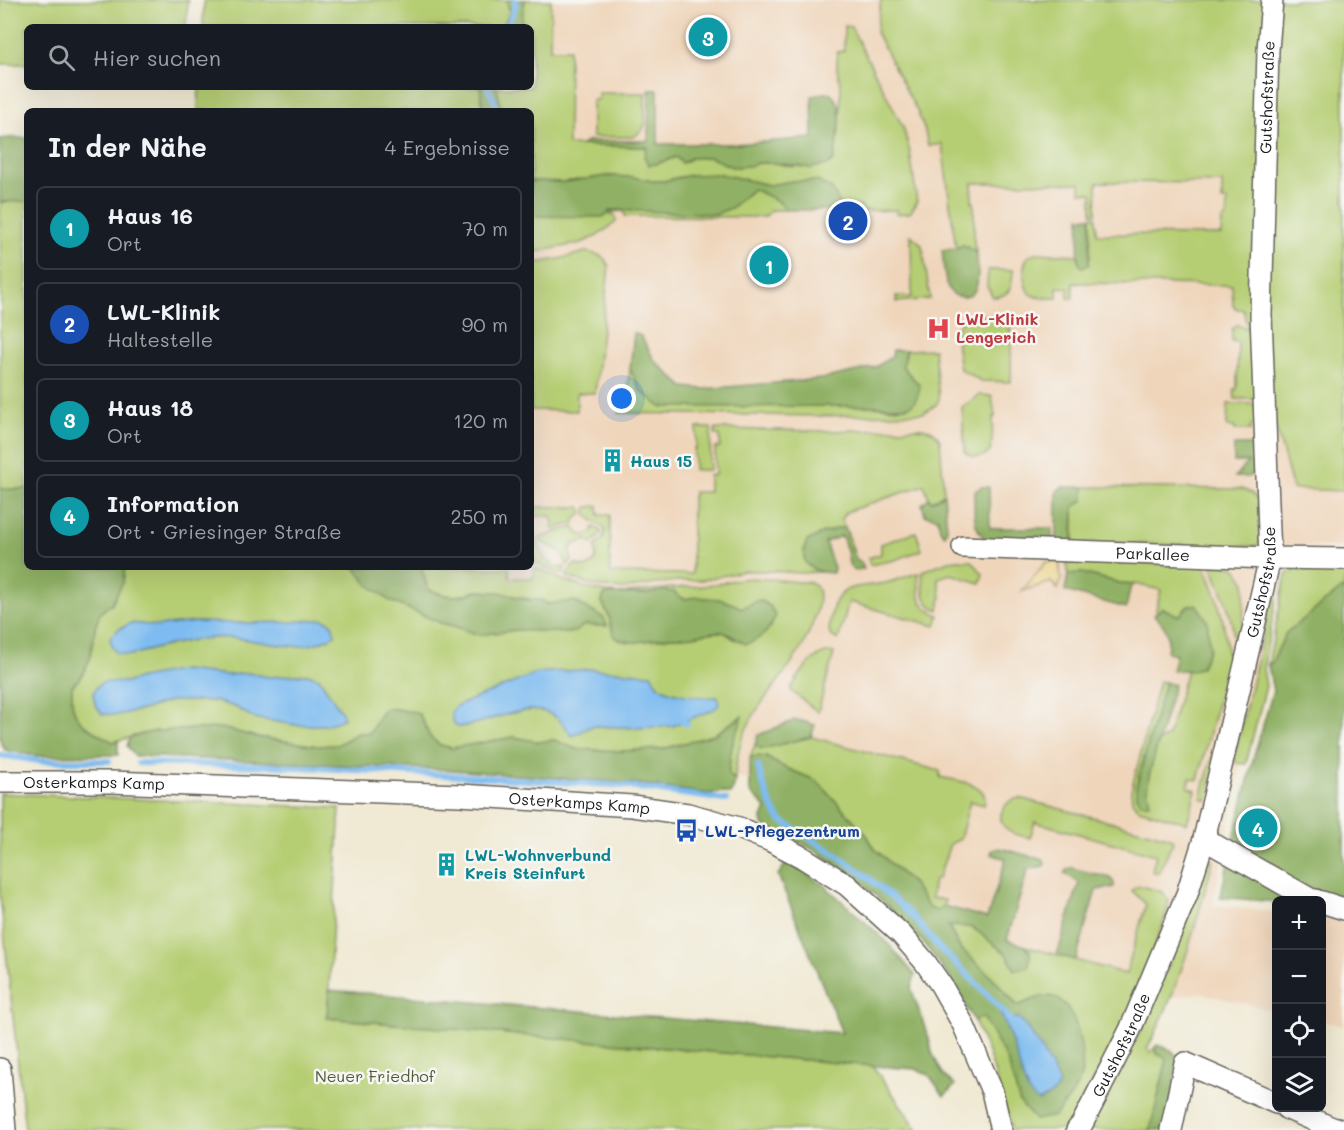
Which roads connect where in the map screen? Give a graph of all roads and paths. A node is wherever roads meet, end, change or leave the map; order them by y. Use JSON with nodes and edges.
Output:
{"nodes":[{"id":1,"x":1272,"y":0,"type":"edge"},
{"id":2,"x":963,"y":547,"type":"dead end"},
{"id":3,"x":1270,"y":558,"type":"junction"},
{"id":4,"x":1344,"y":559,"type":"edge"},
{"id":5,"x":0,"y":782,"type":"edge"},
{"id":6,"x":1203,"y":839,"type":"junction"},
{"id":7,"x":1305,"y":896,"type":"edge"},
{"id":8,"x":1326,"y":903,"type":"edge"},
{"id":9,"x":1344,"y":909,"type":"edge"},
{"id":10,"x":0,"y":1069,"type":"edge"},
{"id":11,"x":1272,"y":1101,"type":"edge"},
{"id":12,"x":1297,"y":1112,"type":"edge"},
{"id":13,"x":5,"y":1130,"type":"edge"},
{"id":14,"x":1001,"y":1130,"type":"edge"},
{"id":15,"x":1077,"y":1130,"type":"edge"},
{"id":16,"x":1171,"y":1130,"type":"edge"},
{"id":17,"x":1341,"y":1130,"type":"edge"}],
"edges":[{"from":1,"to":3,"type":"street","name":"Gutshofstraße"},
{"from":2,"to":3,"type":"street","name":"Parkallee"},
{"from":3,"to":4,"type":"street","name":"Parkallee"},
{"from":3,"to":6,"type":"street","name":"Gutshofstraße"},
{"from":5,"to":14,"type":"street","name":"Osterkamps Kamp"},
{"from":6,"to":7,"type":"street"},
{"from":6,"to":15,"type":"street","name":"Gutshofstraße"},
{"from":8,"to":9,"type":"street"},
{"from":10,"to":13,"type":"street"},
{"from":11,"to":16,"type":"street"},
{"from":12,"to":17,"type":"street"}]}
